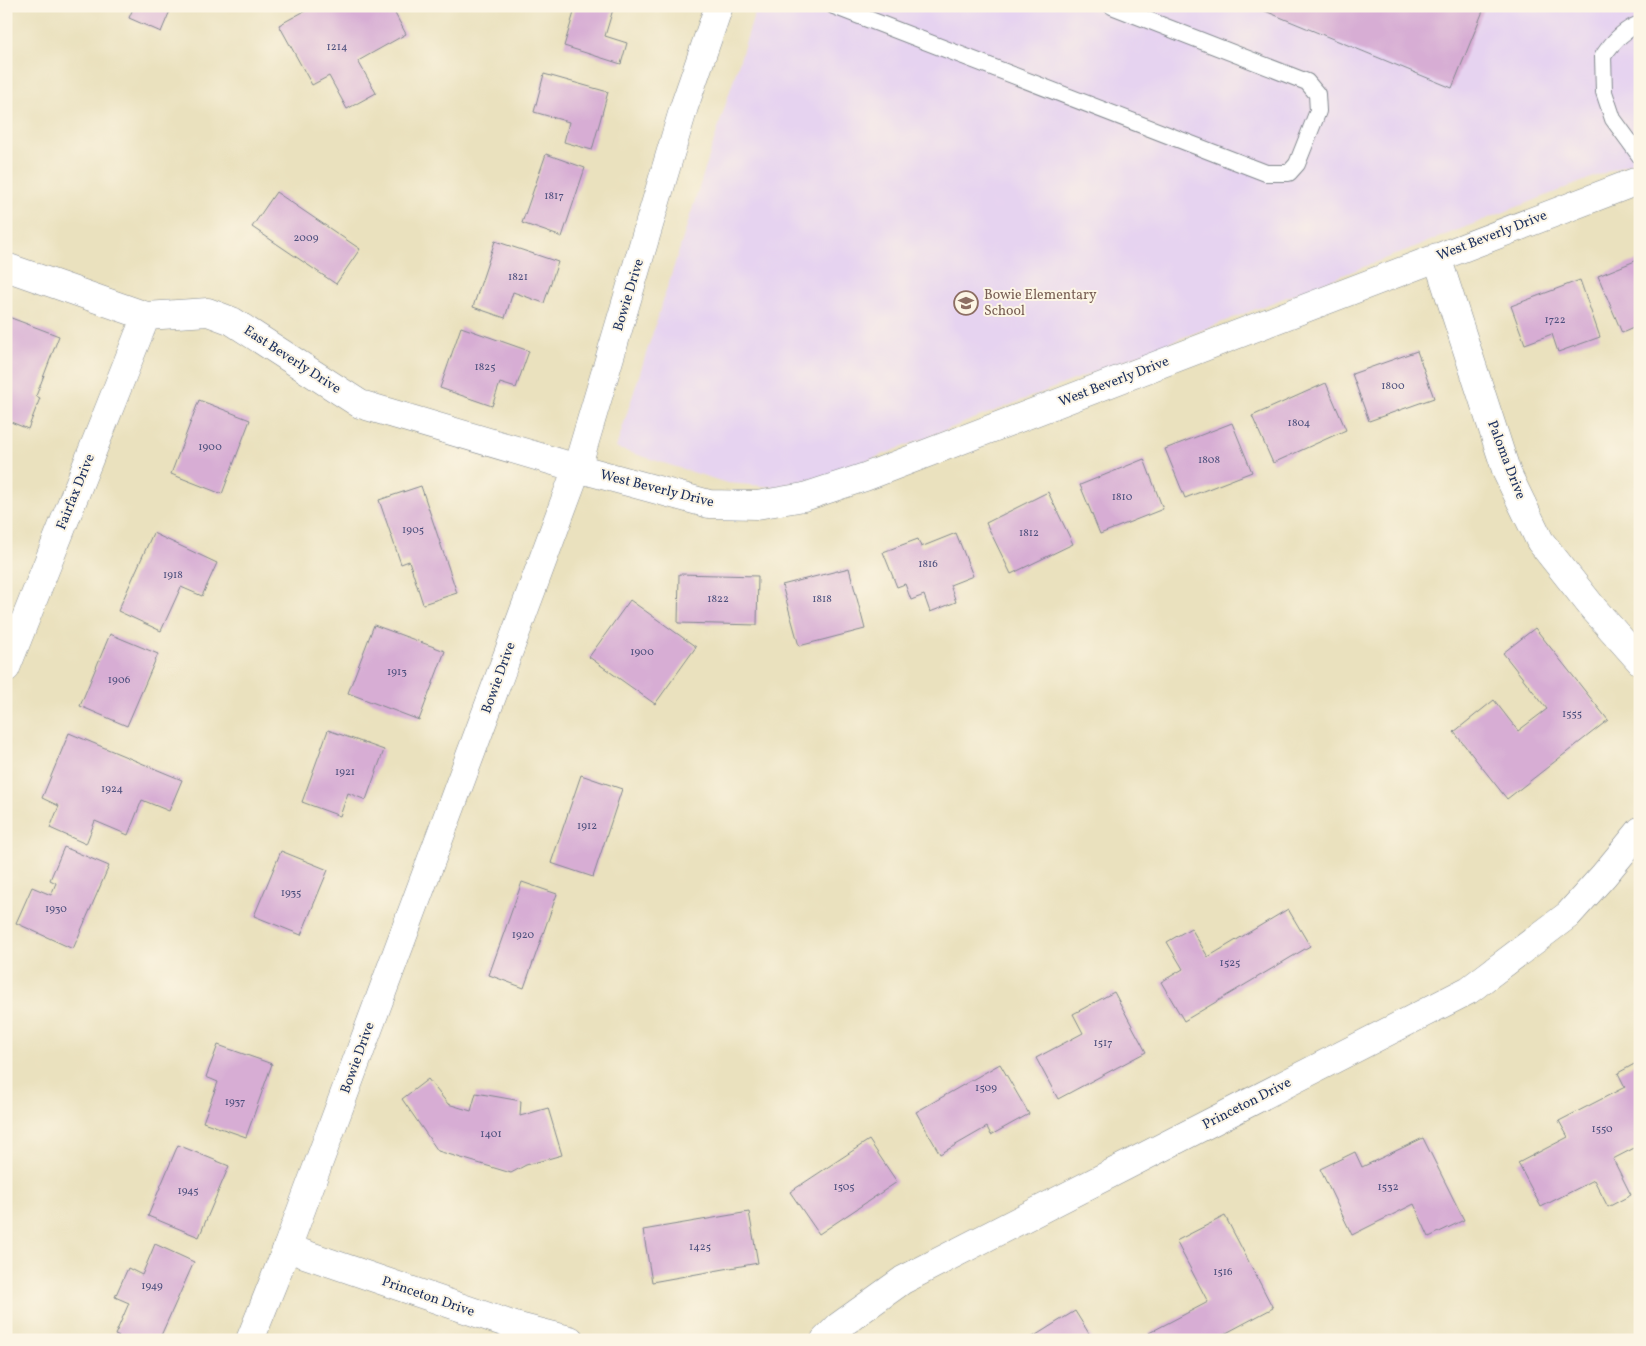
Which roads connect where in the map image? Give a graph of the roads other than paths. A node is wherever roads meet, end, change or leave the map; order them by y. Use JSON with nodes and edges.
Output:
{"nodes":[{"id":1,"x":719,"y":6,"type":"edge"},
{"id":2,"x":834,"y":6,"type":"edge"},
{"id":3,"x":1112,"y":6,"type":"edge"},
{"id":4,"x":1640,"y":24,"type":"edge"},
{"id":5,"x":1640,"y":156,"type":"edge"},
{"id":6,"x":1640,"y":180,"type":"edge"},
{"id":7,"x":1437,"y":257,"type":"junction"},
{"id":8,"x":6,"y":267,"type":"edge"},
{"id":9,"x":146,"y":316,"type":"junction"},
{"id":10,"x":577,"y":468,"type":"junction"},
{"id":11,"x":1640,"y":660,"type":"edge"},
{"id":12,"x":6,"y":668,"type":"edge"},
{"id":13,"x":1640,"y":831,"type":"edge"},
{"id":14,"x":287,"y":1248,"type":"junction"},
{"id":15,"x":250,"y":1340,"type":"edge"},
{"id":16,"x":570,"y":1340,"type":"edge"},
{"id":17,"x":825,"y":1340,"type":"edge"}],
"edges":[{"from":1,"to":10,"type":"street","name":"Bowie Drive"},
{"from":2,"to":3,"type":"lane"},
{"from":4,"to":5,"type":"lane"},
{"from":6,"to":7,"type":"street","name":"West Beverly Drive"},
{"from":7,"to":10,"type":"street","name":"West Beverly Drive"},
{"from":7,"to":11,"type":"street","name":"Paloma Drive"},
{"from":8,"to":9,"type":"street","name":"East Beverly Drive"},
{"from":9,"to":10,"type":"street","name":"East Beverly Drive"},
{"from":9,"to":12,"type":"street","name":"Fairfax Drive"},
{"from":10,"to":14,"type":"street","name":"Bowie Drive"},
{"from":13,"to":17,"type":"street","name":"Princeton Drive"},
{"from":14,"to":15,"type":"street","name":"Bowie Drive"},
{"from":14,"to":16,"type":"street","name":"Princeton Drive"}]}
